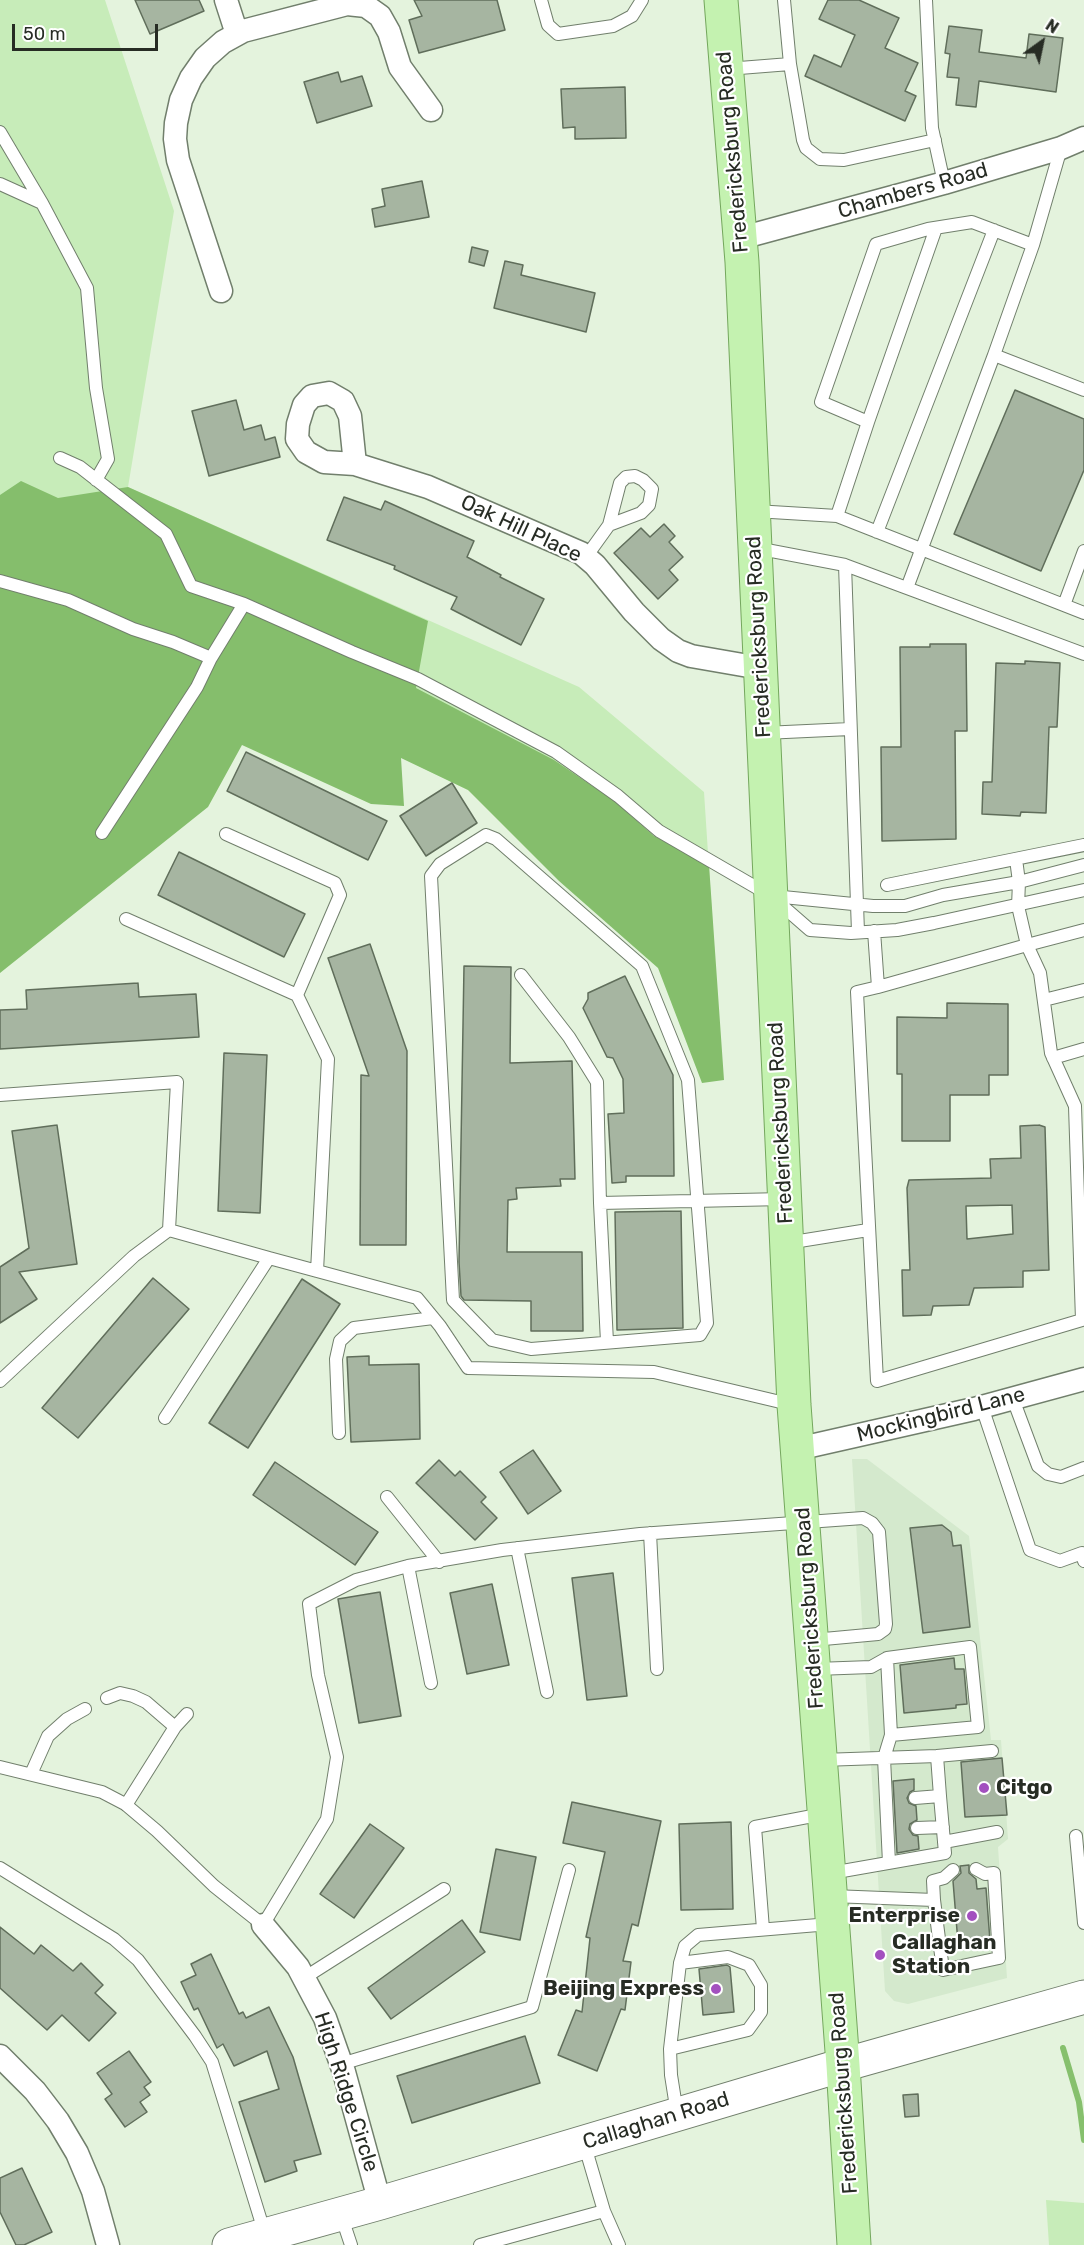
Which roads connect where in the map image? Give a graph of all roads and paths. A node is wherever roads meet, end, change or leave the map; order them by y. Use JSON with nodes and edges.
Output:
{"nodes":[{"id":1,"x":226,"y":0,"type":"edge"},
{"id":2,"x":541,"y":0,"type":"edge"},
{"id":3,"x":642,"y":0,"type":"edge"},
{"id":4,"x":721,"y":0,"type":"edge"},
{"id":5,"x":784,"y":0,"type":"edge"},
{"id":6,"x":926,"y":0,"type":"edge"},
{"id":7,"x":237,"y":34,"type":"junction"},
{"id":8,"x":790,"y":64,"type":"junction"},
{"id":9,"x":727,"y":69,"type":"junction"},
{"id":10,"x":431,"y":110,"type":"dead end"},
{"id":11,"x":0,"y":132,"type":"edge"},
{"id":12,"x":1084,"y":138,"type":"edge"},
{"id":13,"x":934,"y":140,"type":"junction"},
{"id":14,"x":1061,"y":148,"type":"junction"},
{"id":15,"x":944,"y":183,"type":"junction"},
{"id":16,"x":0,"y":184,"type":"edge"},
{"id":17,"x":42,"y":203,"type":"junction"},
{"id":18,"x":936,"y":228,"type":"junction"},
{"id":19,"x":994,"y":230,"type":"junction"},
{"id":20,"x":741,"y":238,"type":"junction"},
{"id":21,"x":1033,"y":245,"type":"junction"},
{"id":22,"x":221,"y":291,"type":"dead end"},
{"id":23,"x":994,"y":355,"type":"junction"},
{"id":24,"x":1084,"y":390,"type":"edge"},
{"id":25,"x":868,"y":422,"type":"junction"},
{"id":26,"x":60,"y":459,"type":"dead end"},
{"id":27,"x":355,"y":464,"type":"dead end"},
{"id":28,"x":96,"y":480,"type":"junction"},
{"id":29,"x":753,"y":511,"type":"junction"},
{"id":30,"x":837,"y":516,"type":"junction"},
{"id":31,"x":609,"y":525,"type":"dead end"},
{"id":32,"x":878,"y":532,"type":"junction"},
{"id":33,"x":755,"y":548,"type":"junction"},
{"id":34,"x":921,"y":549,"type":"junction"},
{"id":35,"x":1083,"y":555,"type":"edge"},
{"id":36,"x":586,"y":557,"type":"junction"},
{"id":37,"x":844,"y":565,"type":"junction"},
{"id":38,"x":0,"y":581,"type":"edge"},
{"id":39,"x":907,"y":588,"type":"junction"},
{"id":40,"x":244,"y":604,"type":"junction"},
{"id":41,"x":1064,"y":605,"type":"junction"},
{"id":42,"x":1084,"y":614,"type":"edge"},
{"id":43,"x":1084,"y":654,"type":"edge"},
{"id":44,"x":211,"y":658,"type":"junction"},
{"id":45,"x":760,"y":668,"type":"junction"},
{"id":46,"x":850,"y":729,"type":"junction"},
{"id":47,"x":763,"y":733,"type":"junction"},
{"id":48,"x":102,"y":833,"type":"dead end"},
{"id":49,"x":226,"y":834,"type":"dead end"},
{"id":50,"x":1084,"y":845,"type":"edge"},
{"id":51,"x":1017,"y":859,"type":"junction"},
{"id":52,"x":1084,"y":865,"type":"edge"},
{"id":53,"x":1019,"y":882,"type":"junction"},
{"id":54,"x":887,"y":885,"type":"dead end"},
{"id":55,"x":1084,"y":890,"type":"edge"},
{"id":56,"x":771,"y":896,"type":"junction"},
{"id":57,"x":856,"y":904,"type":"junction"},
{"id":58,"x":1018,"y":906,"type":"junction"},
{"id":59,"x":126,"y":919,"type":"dead end"},
{"id":60,"x":1084,"y":930,"type":"edge"},
{"id":61,"x":874,"y":931,"type":"junction"},
{"id":62,"x":858,"y":932,"type":"junction"},
{"id":63,"x":1027,"y":945,"type":"junction"},
{"id":64,"x":521,"y":975,"type":"dead end"},
{"id":65,"x":878,"y":987,"type":"junction"},
{"id":66,"x":1084,"y":990,"type":"edge"},
{"id":67,"x":297,"y":995,"type":"junction"},
{"id":68,"x":1044,"y":1000,"type":"junction"},
{"id":69,"x":1084,"y":1049,"type":"edge"},
{"id":70,"x":1053,"y":1058,"type":"junction"},
{"id":71,"x":0,"y":1095,"type":"edge"},
{"id":72,"x":1080,"y":1105,"type":"edge"},
{"id":73,"x":784,"y":1199,"type":"junction"},
{"id":74,"x":699,"y":1201,"type":"junction"},
{"id":75,"x":600,"y":1203,"type":"junction"},
{"id":76,"x":169,"y":1230,"type":"junction"},
{"id":77,"x":868,"y":1230,"type":"junction"},
{"id":78,"x":786,"y":1243,"type":"junction"},
{"id":79,"x":268,"y":1258,"type":"junction"},
{"id":80,"x":317,"y":1271,"type":"junction"},
{"id":81,"x":434,"y":1318,"type":"junction"},
{"id":82,"x":1083,"y":1324,"type":"edge"},
{"id":83,"x":607,"y":1342,"type":"junction"},
{"id":84,"x":1084,"y":1379,"type":"edge"},
{"id":85,"x":0,"y":1381,"type":"edge"},
{"id":86,"x":1013,"y":1398,"type":"junction"},
{"id":87,"x":794,"y":1405,"type":"junction"},
{"id":88,"x":982,"y":1407,"type":"junction"},
{"id":89,"x":165,"y":1418,"type":"dead end"},
{"id":90,"x":339,"y":1433,"type":"dead end"},
{"id":91,"x":797,"y":1449,"type":"junction"},
{"id":92,"x":1084,"y":1468,"type":"edge"},
{"id":93,"x":387,"y":1497,"type":"dead end"},
{"id":94,"x":803,"y":1523,"type":"junction"},
{"id":95,"x":650,"y":1533,"type":"junction"},
{"id":96,"x":517,"y":1548,"type":"junction"},
{"id":97,"x":1084,"y":1561,"type":"edge"},
{"id":98,"x":439,"y":1562,"type":"junction"},
{"id":99,"x":408,"y":1566,"type":"junction"},
{"id":100,"x":813,"y":1655,"type":"junction"},
{"id":101,"x":886,"y":1658,"type":"junction"},
{"id":102,"x":657,"y":1669,"type":"dead end"},
{"id":103,"x":431,"y":1683,"type":"dead end"},
{"id":104,"x":548,"y":1692,"type":"dead end"},
{"id":105,"x":107,"y":1698,"type":"dead end"},
{"id":106,"x":85,"y":1709,"type":"dead end"},
{"id":107,"x":188,"y":1714,"type":"dead end"},
{"id":108,"x":175,"y":1727,"type":"junction"},
{"id":109,"x":891,"y":1735,"type":"junction"},
{"id":110,"x":992,"y":1751,"type":"dead end"},
{"id":111,"x":937,"y":1756,"type":"junction"},
{"id":112,"x":884,"y":1758,"type":"junction"},
{"id":113,"x":821,"y":1760,"type":"junction"},
{"id":114,"x":0,"y":1767,"type":"edge"},
{"id":115,"x":31,"y":1774,"type":"junction"},
{"id":116,"x":940,"y":1796,"type":"junction"},
{"id":117,"x":915,"y":1798,"type":"dead end"},
{"id":118,"x":126,"y":1805,"type":"junction"},
{"id":119,"x":825,"y":1814,"type":"junction"},
{"id":120,"x":943,"y":1827,"type":"junction"},
{"id":121,"x":917,"y":1828,"type":"dead end"},
{"id":122,"x":997,"y":1832,"type":"dead end"},
{"id":123,"x":1076,"y":1836,"type":"dead end"},
{"id":124,"x":944,"y":1842,"type":"junction"},
{"id":125,"x":889,"y":1863,"type":"junction"},
{"id":126,"x":0,"y":1868,"type":"edge"},
{"id":127,"x":569,"y":1870,"type":"dead end"},
{"id":128,"x":979,"y":1875,"type":"dead end"},
{"id":129,"x":950,"y":1877,"type":"dead end"},
{"id":130,"x":444,"y":1889,"type":"dead end"},
{"id":131,"x":831,"y":1898,"type":"junction"},
{"id":132,"x":934,"y":1900,"type":"junction"},
{"id":133,"x":1084,"y":1923,"type":"edge"},
{"id":134,"x":263,"y":1925,"type":"junction"},
{"id":135,"x":763,"y":1929,"type":"junction"},
{"id":136,"x":680,"y":1963,"type":"junction"},
{"id":137,"x":304,"y":1978,"type":"junction"},
{"id":138,"x":1084,"y":1997,"type":"edge"},
{"id":139,"x":670,"y":2049,"type":"junction"},
{"id":140,"x":0,"y":2056,"type":"edge"},
{"id":141,"x":341,"y":2064,"type":"junction"},
{"id":142,"x":843,"y":2065,"type":"junction"},
{"id":143,"x":677,"y":2114,"type":"junction"},
{"id":144,"x":584,"y":2142,"type":"junction"},
{"id":145,"x":380,"y":2203,"type":"junction"},
{"id":146,"x":604,"y":2211,"type":"junction"},
{"id":147,"x":341,"y":2214,"type":"junction"},
{"id":148,"x":265,"y":2235,"type":"junction"},
{"id":149,"x":108,"y":2245,"type":"edge"},
{"id":150,"x":229,"y":2245,"type":"edge"},
{"id":151,"x":351,"y":2245,"type":"edge"},
{"id":152,"x":481,"y":2245,"type":"edge"},
{"id":153,"x":619,"y":2245,"type":"edge"},
{"id":154,"x":854,"y":2245,"type":"edge"}],
"edges":[{"from":1,"to":7,"type":"street"},
{"from":2,"to":3,"type":"lane"},
{"from":4,"to":9,"type":"main road","name":"Fredericksburg Road"},
{"from":5,"to":8,"type":"lane"},
{"from":6,"to":13,"type":"lane"},
{"from":7,"to":10,"type":"street"},
{"from":7,"to":22,"type":"street"},
{"from":8,"to":9,"type":"lane"},
{"from":8,"to":13,"type":"lane"},
{"from":9,"to":20,"type":"main road","name":"Fredericksburg Road"},
{"from":11,"to":17,"type":"lane"},
{"from":12,"to":14,"type":"street","name":"Chambers Road"},
{"from":13,"to":15,"type":"lane"},
{"from":14,"to":15,"type":"street","name":"Chambers Road"},
{"from":14,"to":21,"type":"lane"},
{"from":15,"to":20,"type":"street","name":"Chambers Road"},
{"from":16,"to":17,"type":"lane"},
{"from":17,"to":28,"type":"lane"},
{"from":18,"to":19,"type":"lane"},
{"from":18,"to":25,"type":"lane"},
{"from":18,"to":25,"type":"lane"},
{"from":19,"to":21,"type":"lane"},
{"from":19,"to":32,"type":"lane"},
{"from":20,"to":29,"type":"main road","name":"Fredericksburg Road"},
{"from":21,"to":23,"type":"lane"},
{"from":23,"to":24,"type":"lane"},
{"from":23,"to":34,"type":"lane"},
{"from":25,"to":30,"type":"lane"},
{"from":26,"to":28,"type":"lane"},
{"from":27,"to":36,"type":"street","name":"Oak Hill Place"},
{"from":28,"to":40,"type":"lane"},
{"from":29,"to":30,"type":"lane"},
{"from":29,"to":33,"type":"main road","name":"Fredericksburg Road"},
{"from":30,"to":32,"type":"lane"},
{"from":31,"to":36,"type":"lane"},
{"from":32,"to":34,"type":"lane"},
{"from":33,"to":37,"type":"lane"},
{"from":33,"to":45,"type":"main road","name":"Fredericksburg Road"},
{"from":34,"to":39,"type":"lane"},
{"from":34,"to":41,"type":"lane"},
{"from":35,"to":41,"type":"lane"},
{"from":36,"to":45,"type":"street","name":"Oak Hill Place"},
{"from":37,"to":39,"type":"lane"},
{"from":37,"to":46,"type":"lane"},
{"from":38,"to":44,"type":"lane"},
{"from":39,"to":43,"type":"lane"},
{"from":40,"to":44,"type":"lane"},
{"from":40,"to":56,"type":"lane"},
{"from":41,"to":42,"type":"lane"},
{"from":44,"to":48,"type":"lane"},
{"from":45,"to":47,"type":"main road","name":"Fredericksburg Road"},
{"from":46,"to":47,"type":"lane"},
{"from":46,"to":57,"type":"lane"},
{"from":47,"to":56,"type":"main road","name":"Fredericksburg Road"},
{"from":49,"to":67,"type":"lane"},
{"from":50,"to":51,"type":"lane"},
{"from":51,"to":53,"type":"lane"},
{"from":51,"to":54,"type":"lane"},
{"from":52,"to":53,"type":"lane"},
{"from":53,"to":57,"type":"lane"},
{"from":53,"to":58,"type":"lane"},
{"from":55,"to":58,"type":"lane"},
{"from":56,"to":57,"type":"lane"},
{"from":56,"to":62,"type":"lane"},
{"from":56,"to":73,"type":"main road","name":"Fredericksburg Road"},
{"from":57,"to":62,"type":"lane"},
{"from":58,"to":61,"type":"lane"},
{"from":58,"to":63,"type":"lane"},
{"from":59,"to":67,"type":"lane"},
{"from":60,"to":63,"type":"lane"},
{"from":61,"to":62,"type":"lane"},
{"from":61,"to":65,"type":"lane"},
{"from":63,"to":65,"type":"lane"},
{"from":63,"to":68,"type":"lane"},
{"from":64,"to":75,"type":"lane"},
{"from":65,"to":77,"type":"lane"},
{"from":66,"to":68,"type":"lane"},
{"from":67,"to":80,"type":"lane"},
{"from":68,"to":70,"type":"lane"},
{"from":69,"to":70,"type":"lane"},
{"from":70,"to":72,"type":"lane"},
{"from":71,"to":76,"type":"lane"},
{"from":72,"to":82,"type":"lane"},
{"from":73,"to":74,"type":"lane"},
{"from":73,"to":78,"type":"main road","name":"Fredericksburg Road"},
{"from":74,"to":75,"type":"lane"},
{"from":74,"to":83,"type":"lane"},
{"from":74,"to":83,"type":"lane"},
{"from":75,"to":83,"type":"lane"},
{"from":76,"to":79,"type":"lane"},
{"from":76,"to":85,"type":"lane"},
{"from":77,"to":78,"type":"lane"},
{"from":77,"to":82,"type":"lane"},
{"from":78,"to":87,"type":"main road","name":"Fredericksburg Road"},
{"from":79,"to":80,"type":"lane"},
{"from":79,"to":89,"type":"lane"},
{"from":80,"to":81,"type":"lane"},
{"from":81,"to":87,"type":"lane"},
{"from":81,"to":90,"type":"lane"},
{"from":84,"to":86,"type":"street","name":"Mockingbird Lane"},
{"from":86,"to":88,"type":"street","name":"Mockingbird Lane"},
{"from":86,"to":92,"type":"lane"},
{"from":87,"to":91,"type":"main road","name":"Fredericksburg Road"},
{"from":88,"to":91,"type":"street","name":"Mockingbird Lane"},
{"from":88,"to":97,"type":"lane"},
{"from":91,"to":94,"type":"main road","name":"Fredericksburg Road"},
{"from":93,"to":98,"type":"lane"},
{"from":94,"to":95,"type":"lane"},
{"from":94,"to":100,"type":"main road","name":"Fredericksburg Road"},
{"from":94,"to":100,"type":"lane"},
{"from":95,"to":96,"type":"lane"},
{"from":95,"to":102,"type":"lane"},
{"from":96,"to":98,"type":"lane"},
{"from":96,"to":104,"type":"lane"},
{"from":98,"to":99,"type":"lane"},
{"from":99,"to":103,"type":"lane"},
{"from":99,"to":134,"type":"lane"},
{"from":100,"to":101,"type":"lane"},
{"from":100,"to":113,"type":"main road","name":"Fredericksburg Road"},
{"from":101,"to":109,"type":"lane"},
{"from":101,"to":109,"type":"lane"},
{"from":105,"to":108,"type":"lane"},
{"from":106,"to":115,"type":"lane"},
{"from":107,"to":108,"type":"lane"},
{"from":108,"to":118,"type":"lane"},
{"from":109,"to":112,"type":"lane"},
{"from":110,"to":111,"type":"lane"},
{"from":111,"to":112,"type":"lane"},
{"from":111,"to":116,"type":"lane"},
{"from":112,"to":113,"type":"lane"},
{"from":112,"to":125,"type":"lane"},
{"from":113,"to":119,"type":"main road","name":"Fredericksburg Road"},
{"from":114,"to":115,"type":"lane"},
{"from":115,"to":118,"type":"lane"},
{"from":116,"to":117,"type":"lane"},
{"from":116,"to":120,"type":"lane"},
{"from":118,"to":134,"type":"lane"},
{"from":119,"to":131,"type":"main road","name":"Fredericksburg Road"},
{"from":119,"to":135,"type":"lane"},
{"from":120,"to":121,"type":"lane"},
{"from":120,"to":124,"type":"lane"},
{"from":122,"to":124,"type":"lane"},
{"from":123,"to":133,"type":"lane"},
{"from":124,"to":125,"type":"lane"},
{"from":125,"to":131,"type":"lane"},
{"from":126,"to":148,"type":"lane"},
{"from":127,"to":141,"type":"lane"},
{"from":128,"to":132,"type":"lane"},
{"from":129,"to":132,"type":"lane"},
{"from":130,"to":137,"type":"lane"},
{"from":131,"to":132,"type":"lane"},
{"from":131,"to":135,"type":"lane"},
{"from":131,"to":142,"type":"main road","name":"Fredericksburg Road"},
{"from":134,"to":137,"type":"street","name":"High Ridge Circle"},
{"from":135,"to":136,"type":"lane"},
{"from":136,"to":139,"type":"lane"},
{"from":136,"to":139,"type":"lane"},
{"from":137,"to":141,"type":"street","name":"High Ridge Circle"},
{"from":138,"to":142,"type":"main road","name":"Callaghan Road"},
{"from":139,"to":143,"type":"lane"},
{"from":140,"to":149,"type":"street"},
{"from":141,"to":145,"type":"street","name":"High Ridge Circle"},
{"from":142,"to":143,"type":"main road","name":"Callaghan Road"},
{"from":142,"to":154,"type":"main road","name":"Fredericksburg Road"},
{"from":143,"to":144,"type":"main road","name":"Callaghan Road"},
{"from":144,"to":145,"type":"main road","name":"Callaghan Road"},
{"from":144,"to":146,"type":"lane"},
{"from":145,"to":147,"type":"main road","name":"Callaghan Road"},
{"from":146,"to":152,"type":"lane"},
{"from":146,"to":153,"type":"lane"},
{"from":147,"to":148,"type":"main road","name":"Callaghan Road"},
{"from":147,"to":151,"type":"lane"},
{"from":148,"to":150,"type":"main road","name":"Callaghan Road"}]}
